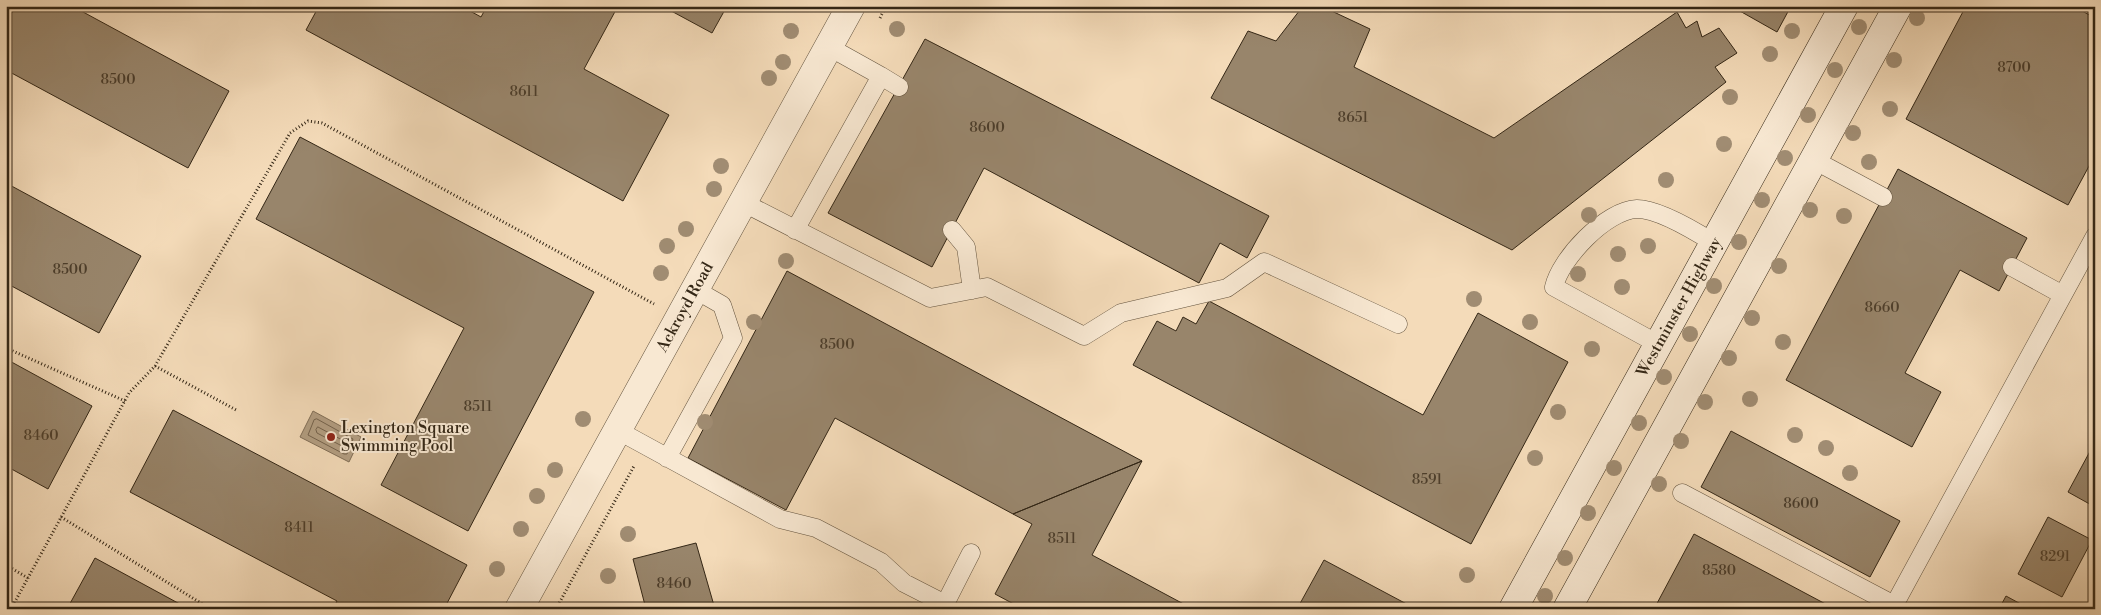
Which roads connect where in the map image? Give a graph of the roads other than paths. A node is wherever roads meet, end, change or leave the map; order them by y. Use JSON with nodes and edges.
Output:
{"nodes":[{"id":1,"x":851,"y":6,"type":"edge"},
{"id":2,"x":1844,"y":6,"type":"edge"},
{"id":3,"x":1898,"y":6,"type":"edge"},
{"id":4,"x":829,"y":47,"type":"junction"},
{"id":5,"x":880,"y":76,"type":"junction"},
{"id":6,"x":898,"y":87,"type":"dead end"},
{"id":7,"x":1812,"y":159,"type":"junction"},
{"id":8,"x":1883,"y":197,"type":"dead end"},
{"id":9,"x":742,"y":202,"type":"junction"},
{"id":10,"x":795,"y":230,"type":"junction"},
{"id":11,"x":952,"y":230,"type":"dead end"},
{"id":12,"x":2095,"y":236,"type":"edge"},
{"id":13,"x":1714,"y":243,"type":"junction"},
{"id":14,"x":2012,"y":267,"type":"dead end"},
{"id":15,"x":694,"y":289,"type":"junction"},
{"id":16,"x":972,"y":290,"type":"junction"},
{"id":17,"x":2063,"y":295,"type":"junction"},
{"id":18,"x":1398,"y":324,"type":"dead end"},
{"id":19,"x":1658,"y":344,"type":"junction"},
{"id":20,"x":617,"y":430,"type":"junction"},
{"id":21,"x":667,"y":458,"type":"junction"},
{"id":22,"x":1682,"y":493,"type":"dead end"},
{"id":23,"x":972,"y":554,"type":"dead end"},
{"id":24,"x":1893,"y":607,"type":"edge"},
{"id":25,"x":519,"y":609,"type":"edge"},
{"id":26,"x":1513,"y":609,"type":"edge"},
{"id":27,"x":1567,"y":609,"type":"edge"}],
"edges":[{"from":1,"to":4,"type":"main road","name":"Ackroyd Road"},
{"from":2,"to":13,"type":"main road","name":"Westminster Highway"},
{"from":3,"to":7,"type":"main road"},
{"from":4,"to":5,"type":"lane"},
{"from":4,"to":9,"type":"main road","name":"Ackroyd Road"},
{"from":5,"to":6,"type":"lane"},
{"from":5,"to":10,"type":"lane"},
{"from":7,"to":8,"type":"lane"},
{"from":7,"to":27,"type":"main road"},
{"from":9,"to":10,"type":"lane"},
{"from":9,"to":15,"type":"main road","name":"Ackroyd Road"},
{"from":10,"to":16,"type":"lane"},
{"from":11,"to":16,"type":"lane"},
{"from":12,"to":17,"type":"lane"},
{"from":13,"to":19,"type":"main road","name":"Westminster Highway"},
{"from":13,"to":19,"type":"lane"},
{"from":14,"to":17,"type":"lane"},
{"from":15,"to":20,"type":"main road","name":"Ackroyd Road"},
{"from":15,"to":21,"type":"lane"},
{"from":16,"to":18,"type":"lane"},
{"from":17,"to":24,"type":"lane"},
{"from":19,"to":26,"type":"main road","name":"Westminster Highway"},
{"from":20,"to":21,"type":"lane"},
{"from":20,"to":25,"type":"main road","name":"Ackroyd Road"},
{"from":21,"to":23,"type":"lane"},
{"from":22,"to":24,"type":"lane"}]}
